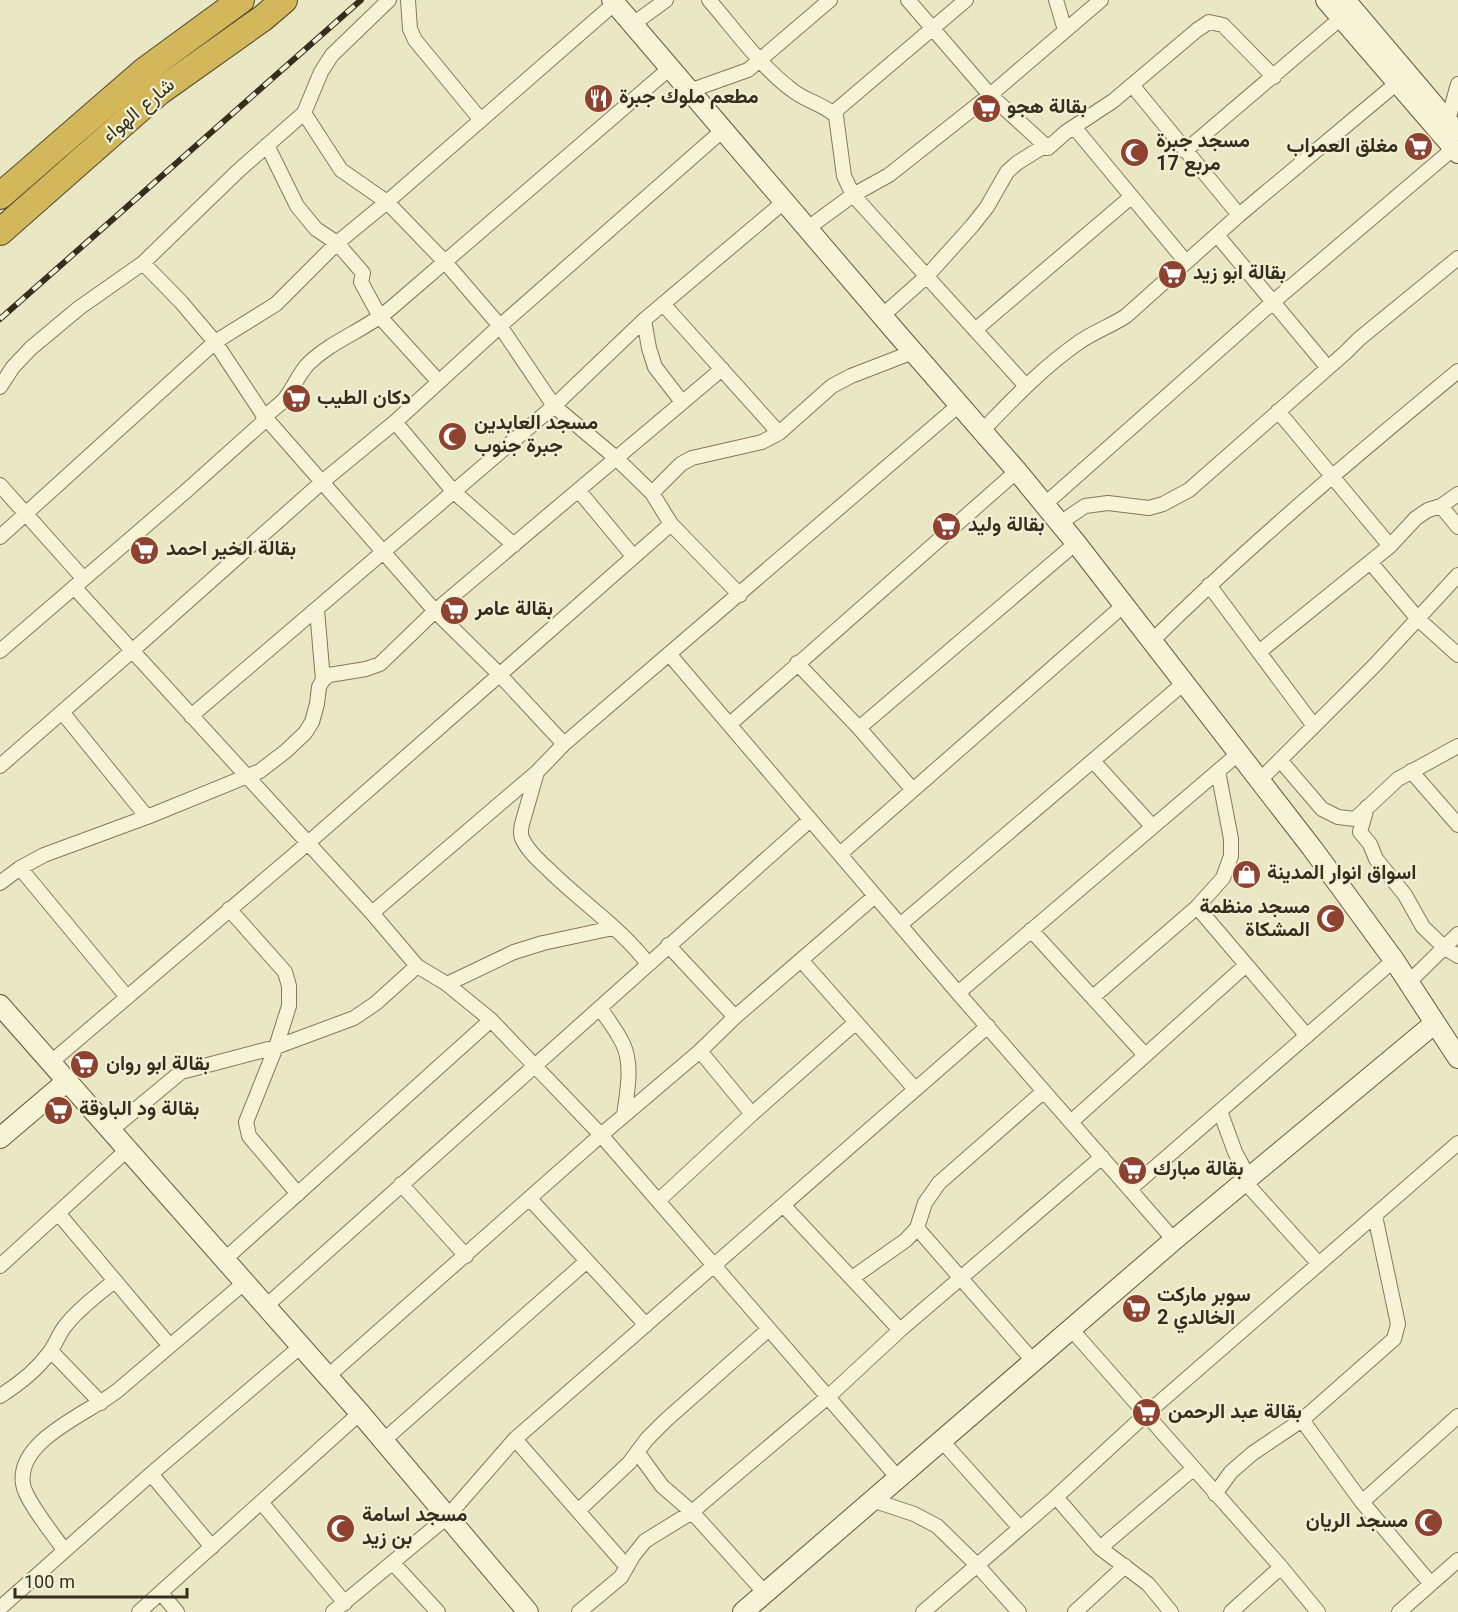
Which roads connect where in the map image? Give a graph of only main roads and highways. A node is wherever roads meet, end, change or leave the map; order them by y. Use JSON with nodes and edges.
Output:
{"nodes":[{"id":1,"x":242,"y":0,"type":"edge"},
{"id":2,"x":284,"y":0,"type":"edge"},
{"id":3,"x":0,"y":196,"type":"edge"},
{"id":4,"x":0,"y":232,"type":"edge"}],
"edges":[{"from":1,"to":3,"type":"highway","name":"شارع الهواء"},
{"from":2,"to":4,"type":"highway","name":"شارع الهواء"}]}
